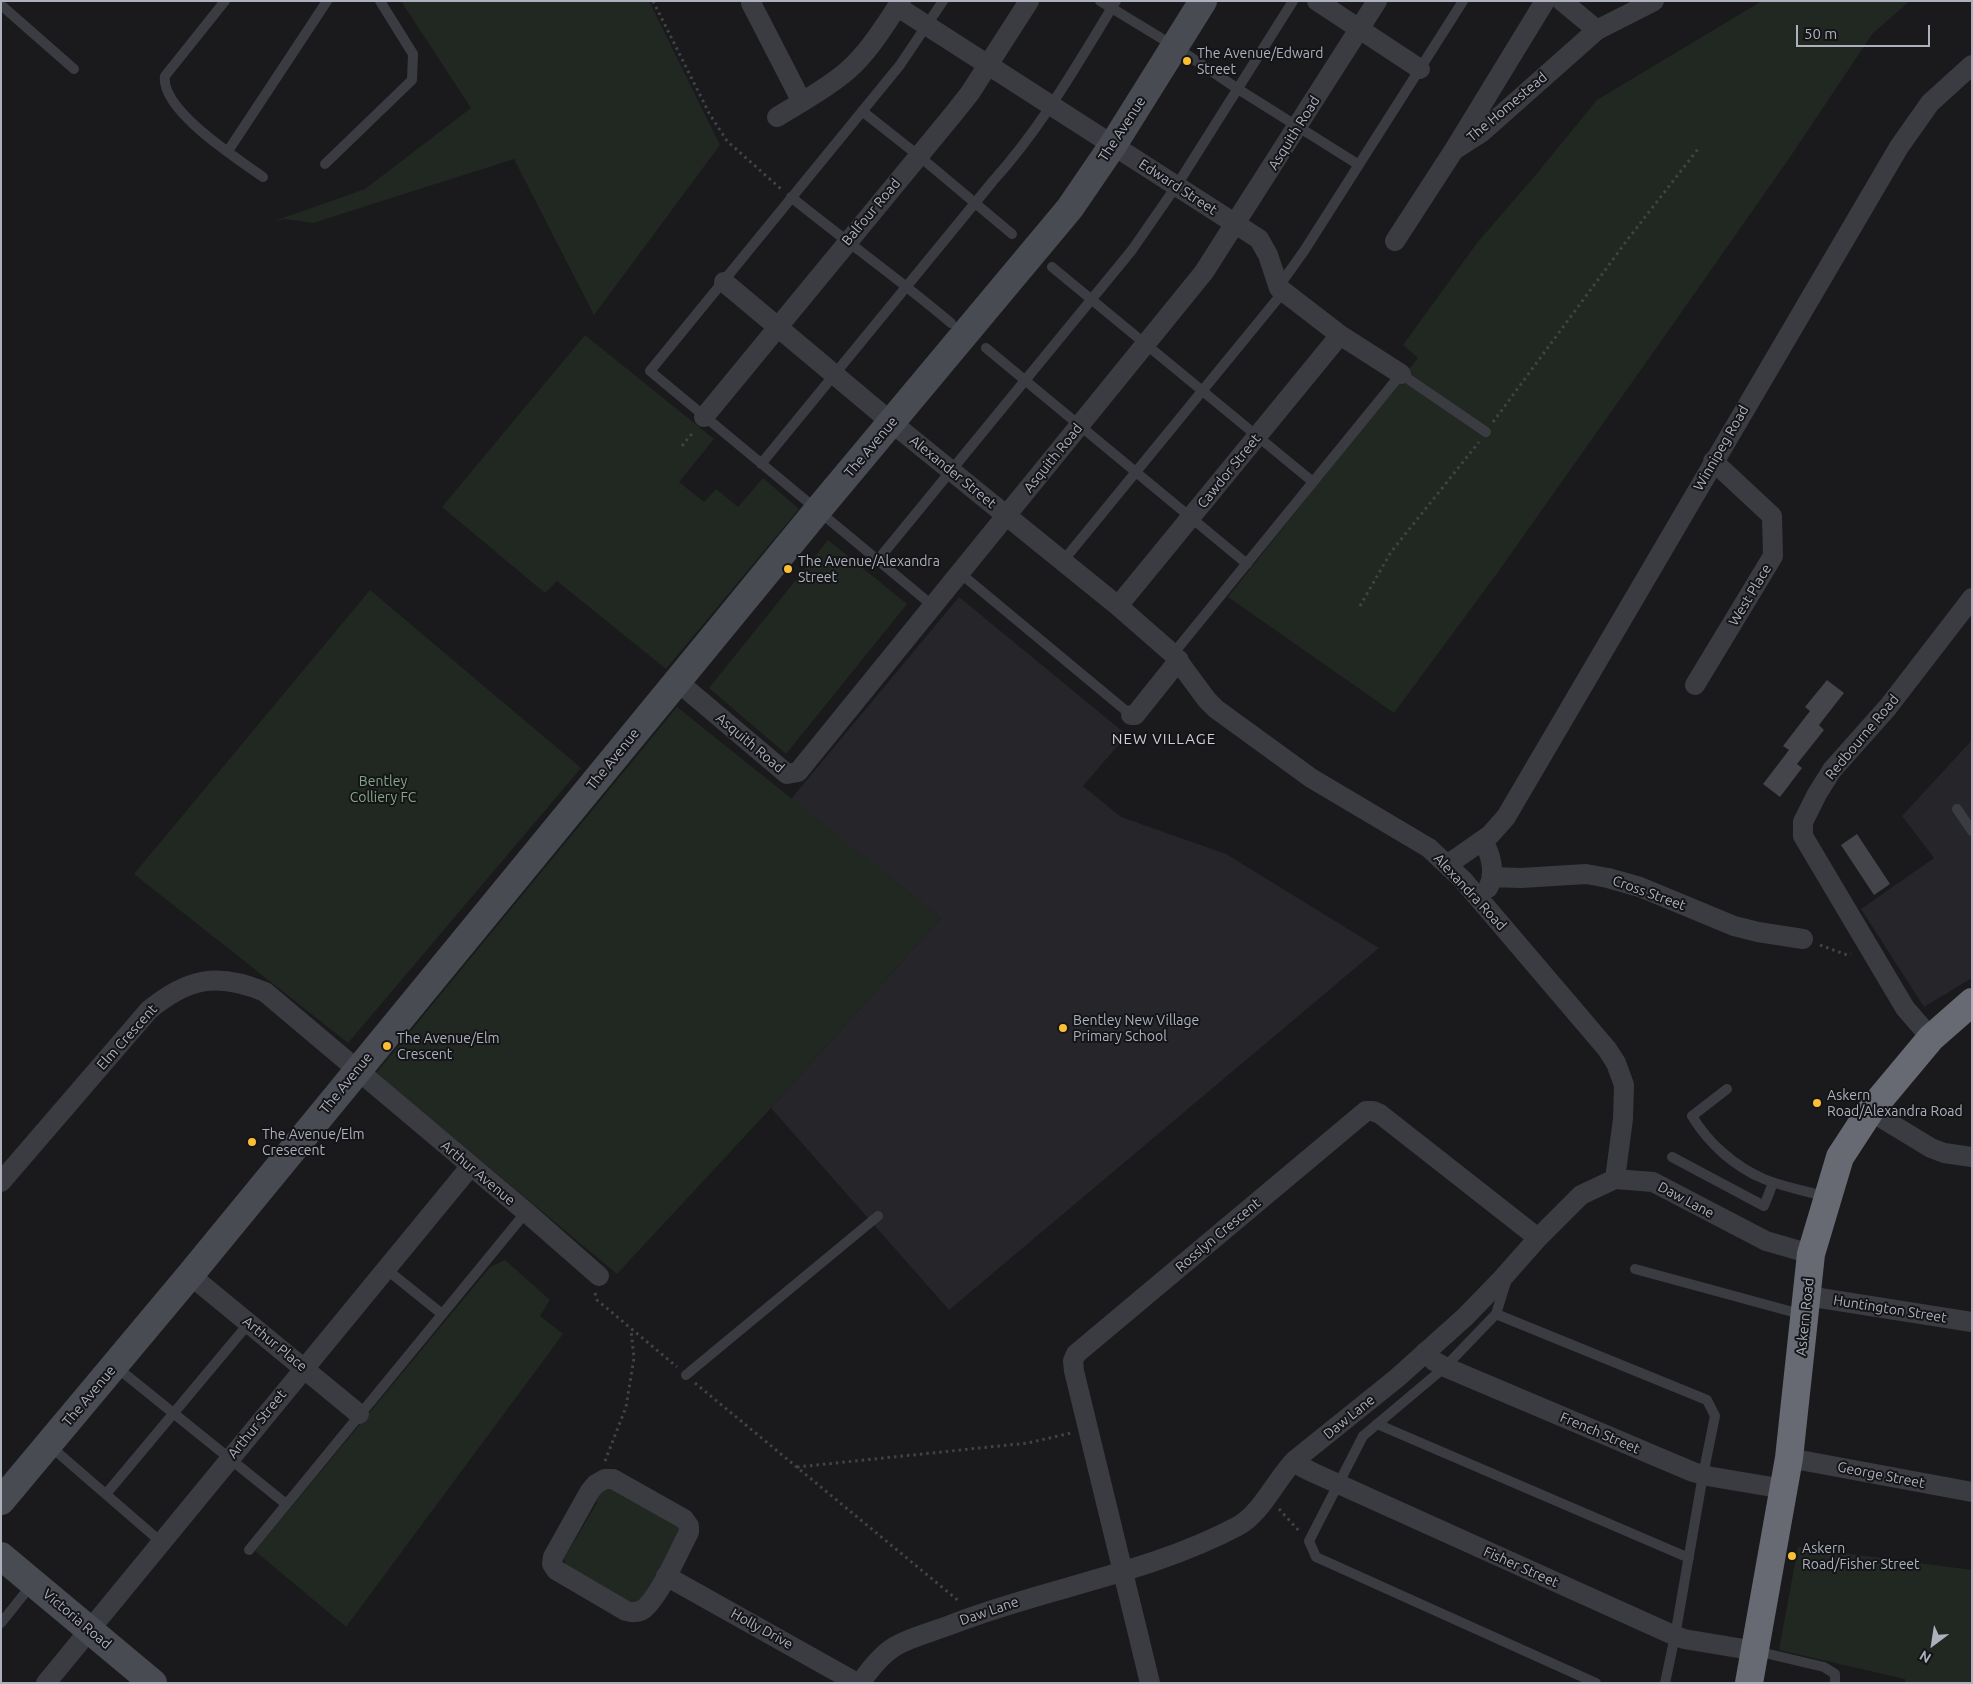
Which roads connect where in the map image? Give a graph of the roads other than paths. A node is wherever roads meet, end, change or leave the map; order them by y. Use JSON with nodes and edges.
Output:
{"nodes":[{"id":1,"x":225,"y":1,"type":"edge"},
{"id":2,"x":327,"y":1,"type":"edge"},
{"id":3,"x":380,"y":1,"type":"edge"},
{"id":4,"x":943,"y":1,"type":"edge"},
{"id":5,"x":1029,"y":1,"type":"edge"},
{"id":6,"x":1100,"y":1,"type":"edge"},
{"id":7,"x":1203,"y":1,"type":"edge"},
{"id":8,"x":1293,"y":1,"type":"edge"},
{"id":9,"x":1317,"y":1,"type":"edge"},
{"id":10,"x":1377,"y":1,"type":"edge"},
{"id":11,"x":1463,"y":1,"type":"edge"},
{"id":12,"x":1545,"y":1,"type":"edge"},
{"id":13,"x":1562,"y":1,"type":"edge"},
{"id":14,"x":1654,"y":1,"type":"edge"},
{"id":15,"x":751,"y":3,"type":"dead end"},
{"id":16,"x":899,"y":4,"type":"edge"},
{"id":17,"x":1,"y":5,"type":"edge"},
{"id":18,"x":1114,"y":5,"type":"edge"},
{"id":19,"x":927,"y":26,"type":"junction"},
{"id":20,"x":1360,"y":29,"type":"junction"},
{"id":21,"x":1596,"y":30,"type":"junction"},
{"id":22,"x":1174,"y":46,"type":"junction"},
{"id":23,"x":988,"y":65,"type":"junction"},
{"id":24,"x":1972,"y":65,"type":"edge"},
{"id":25,"x":74,"y":69,"type":"dead end"},
{"id":26,"x":1420,"y":69,"type":"junction"},
{"id":27,"x":1238,"y":89,"type":"junction"},
{"id":28,"x":802,"y":102,"type":"junction"},
{"id":29,"x":1051,"y":105,"type":"junction"},
{"id":30,"x":862,"y":111,"type":"junction"},
{"id":31,"x":777,"y":117,"type":"dead end"},
{"id":32,"x":1298,"y":127,"type":"junction"},
{"id":33,"x":1112,"y":145,"type":"junction"},
{"id":34,"x":1454,"y":150,"type":"junction"},
{"id":35,"x":228,"y":151,"type":"junction"},
{"id":36,"x":919,"y":156,"type":"junction"},
{"id":37,"x":325,"y":164,"type":"dead end"},
{"id":38,"x":1359,"y":164,"type":"junction"},
{"id":39,"x":263,"y":177,"type":"dead end"},
{"id":40,"x":1177,"y":185,"type":"junction"},
{"id":41,"x":791,"y":198,"type":"junction"},
{"id":42,"x":975,"y":204,"type":"junction"},
{"id":43,"x":1236,"y":224,"type":"junction"},
{"id":44,"x":1012,"y":234,"type":"dead end"},
{"id":45,"x":1395,"y":241,"type":"dead end"},
{"id":46,"x":846,"y":242,"type":"junction"},
{"id":47,"x":1052,"y":267,"type":"dead end"},
{"id":48,"x":724,"y":282,"type":"junction"},
{"id":49,"x":907,"y":286,"type":"junction"},
{"id":50,"x":1281,"y":289,"type":"junction"},
{"id":51,"x":1091,"y":299,"type":"junction"},
{"id":52,"x":951,"y":323,"type":"dead end"},
{"id":53,"x":778,"y":326,"type":"junction"},
{"id":54,"x":1340,"y":336,"type":"junction"},
{"id":55,"x":1145,"y":344,"type":"junction"},
{"id":56,"x":986,"y":348,"type":"dead end"},
{"id":57,"x":835,"y":374,"type":"junction"},
{"id":58,"x":1401,"y":374,"type":"junction"},
{"id":59,"x":1024,"y":381,"type":"junction"},
{"id":60,"x":1202,"y":392,"type":"junction"},
{"id":61,"x":704,"y":417,"type":"junction"},
{"id":62,"x":891,"y":422,"type":"junction"},
{"id":63,"x":1079,"y":426,"type":"junction"},
{"id":64,"x":1486,"y":432,"type":"road end"},
{"id":65,"x":1257,"y":437,"type":"junction"},
{"id":66,"x":1713,"y":462,"type":"junction"},
{"id":67,"x":761,"y":464,"type":"junction"},
{"id":68,"x":951,"y":470,"type":"junction"},
{"id":69,"x":1135,"y":473,"type":"junction"},
{"id":70,"x":1313,"y":482,"type":"junction"},
{"id":71,"x":817,"y":511,"type":"junction"},
{"id":72,"x":1006,"y":514,"type":"junction"},
{"id":73,"x":1190,"y":518,"type":"junction"},
{"id":74,"x":877,"y":560,"type":"junction"},
{"id":75,"x":1063,"y":561,"type":"junction"},
{"id":76,"x":1247,"y":564,"type":"junction"},
{"id":77,"x":960,"y":573,"type":"junction"},
{"id":78,"x":1972,"y":598,"type":"edge"},
{"id":79,"x":933,"y":606,"type":"junction"},
{"id":80,"x":1118,"y":606,"type":"junction"},
{"id":81,"x":1178,"y":659,"type":"junction"},
{"id":82,"x":677,"y":681,"type":"junction"},
{"id":83,"x":1696,"y":685,"type":"dead end"},
{"id":84,"x":1131,"y":715,"type":"joint"},
{"id":85,"x":1957,"y":809,"type":"dead end"},
{"id":86,"x":1972,"y":831,"type":"edge"},
{"id":87,"x":1483,"y":841,"type":"junction"},
{"id":88,"x":1447,"y":865,"type":"junction"},
{"id":89,"x":1492,"y":877,"type":"junction"},
{"id":90,"x":1478,"y":898,"type":"junction"},
{"id":91,"x":1803,"y":939,"type":"road end"},
{"id":92,"x":1972,"y":1002,"type":"edge"},
{"id":93,"x":1930,"y":1038,"type":"junction"},
{"id":94,"x":356,"y":1070,"type":"junction"},
{"id":95,"x":1727,"y":1089,"type":"dead end"},
{"id":96,"x":1870,"y":1111,"type":"junction"},
{"id":97,"x":1672,"y":1157,"type":"dead end"},
{"id":98,"x":1972,"y":1158,"type":"edge"},
{"id":99,"x":470,"y":1167,"type":"junction"},
{"id":100,"x":1615,"y":1179,"type":"junction"},
{"id":101,"x":1,"y":1182,"type":"edge"},
{"id":102,"x":1773,"y":1182,"type":"junction"},
{"id":103,"x":1828,"y":1198,"type":"junction"},
{"id":104,"x":526,"y":1212,"type":"junction"},
{"id":105,"x":878,"y":1216,"type":"dead end"},
{"id":106,"x":1538,"y":1238,"type":"junction"},
{"id":107,"x":1811,"y":1254,"type":"junction"},
{"id":108,"x":386,"y":1268,"type":"junction"},
{"id":109,"x":1635,"y":1269,"type":"dead end"},
{"id":110,"x":1510,"y":1270,"type":"junction"},
{"id":111,"x":594,"y":1273,"type":"road end"},
{"id":112,"x":190,"y":1275,"type":"junction"},
{"id":113,"x":1806,"y":1305,"type":"junction"},
{"id":114,"x":442,"y":1314,"type":"junction"},
{"id":115,"x":1496,"y":1314,"type":"junction"},
{"id":116,"x":1972,"y":1322,"type":"edge"},
{"id":117,"x":249,"y":1323,"type":"junction"},
{"id":118,"x":1425,"y":1352,"type":"junction"},
{"id":119,"x":114,"y":1365,"type":"junction"},
{"id":120,"x":1445,"y":1367,"type":"junction"},
{"id":121,"x":304,"y":1368,"type":"junction"},
{"id":122,"x":686,"y":1375,"type":"road end"},
{"id":123,"x":174,"y":1413,"type":"junction"},
{"id":124,"x":358,"y":1414,"type":"junction"},
{"id":125,"x":1377,"y":1424,"type":"junction"},
{"id":126,"x":48,"y":1444,"type":"junction"},
{"id":127,"x":229,"y":1458,"type":"junction"},
{"id":128,"x":1789,"y":1458,"type":"junction"},
{"id":129,"x":1294,"y":1460,"type":"junction"},
{"id":130,"x":1703,"y":1475,"type":"junction"},
{"id":131,"x":1339,"y":1484,"type":"junction"},
{"id":132,"x":1784,"y":1489,"type":"junction"},
{"id":133,"x":1972,"y":1492,"type":"edge"},
{"id":134,"x":106,"y":1494,"type":"junction"},
{"id":135,"x":1,"y":1501,"type":"edge"},
{"id":136,"x":286,"y":1504,"type":"junction"},
{"id":137,"x":161,"y":1542,"type":"junction"},
{"id":138,"x":249,"y":1550,"type":"dead end"},
{"id":139,"x":1,"y":1556,"type":"edge"},
{"id":140,"x":1689,"y":1558,"type":"junction"},
{"id":141,"x":1123,"y":1570,"type":"junction"},
{"id":142,"x":666,"y":1576,"type":"junction"},
{"id":143,"x":34,"y":1583,"type":"junction"},
{"id":144,"x":1,"y":1624,"type":"edge"},
{"id":145,"x":89,"y":1628,"type":"junction"},
{"id":146,"x":1676,"y":1636,"type":"junction"},
{"id":147,"x":1756,"y":1651,"type":"junction"},
{"id":148,"x":46,"y":1683,"type":"edge"},
{"id":149,"x":153,"y":1683,"type":"edge"},
{"id":150,"x":859,"y":1683,"type":"edge"},
{"id":151,"x":1150,"y":1683,"type":"edge"},
{"id":152,"x":1596,"y":1683,"type":"edge"},
{"id":153,"x":1665,"y":1683,"type":"edge"},
{"id":154,"x":1749,"y":1683,"type":"edge"},
{"id":155,"x":1835,"y":1683,"type":"edge"}],
"edges":[{"from":1,"to":35,"type":"lane"},
{"from":2,"to":35,"type":"lane"},
{"from":3,"to":37,"type":"lane"},
{"from":4,"to":19,"type":"lane"},
{"from":5,"to":23,"type":"street","name":"Balfour Road"},
{"from":6,"to":18,"type":"lane"},
{"from":7,"to":22,"type":"street","name":"The Avenue"},
{"from":8,"to":27,"type":"lane"},
{"from":9,"to":20,"type":"street"},
{"from":10,"to":20,"type":"street","name":"Asquith Road"},
{"from":11,"to":26,"type":"lane"},
{"from":12,"to":34,"type":"street","name":"The Homestead"},
{"from":13,"to":21,"type":"street"},
{"from":14,"to":21,"type":"street","name":"The Homestead"},
{"from":15,"to":28,"type":"street"},
{"from":16,"to":19,"type":"street","name":"Edward Street"},
{"from":16,"to":28,"type":"street"},
{"from":17,"to":25,"type":"lane"},
{"from":18,"to":22,"type":"lane"},
{"from":18,"to":29,"type":"lane"},
{"from":19,"to":23,"type":"street","name":"Edward Street"},
{"from":19,"to":30,"type":"lane"},
{"from":20,"to":26,"type":"street"},
{"from":20,"to":32,"type":"street","name":"Asquith Road"},
{"from":21,"to":34,"type":"street","name":"The Homestead"},
{"from":22,"to":27,"type":"lane"},
{"from":22,"to":33,"type":"street","name":"The Avenue"},
{"from":23,"to":29,"type":"street","name":"Edward Street"},
{"from":23,"to":36,"type":"street","name":"Balfour Road"},
{"from":24,"to":66,"type":"street","name":"Winnipeg Road"},
{"from":26,"to":38,"type":"lane"},
{"from":27,"to":32,"type":"lane"},
{"from":27,"to":40,"type":"lane"},
{"from":28,"to":31,"type":"street"},
{"from":29,"to":33,"type":"street","name":"Edward Street"},
{"from":29,"to":42,"type":"lane"},
{"from":30,"to":36,"type":"lane"},
{"from":30,"to":41,"type":"lane"},
{"from":32,"to":38,"type":"lane"},
{"from":32,"to":43,"type":"street","name":"Asquith Road"},
{"from":33,"to":40,"type":"street","name":"Edward Street"},
{"from":33,"to":62,"type":"street","name":"The Avenue"},
{"from":34,"to":45,"type":"street"},
{"from":35,"to":39,"type":"lane"},
{"from":36,"to":42,"type":"lane"},
{"from":36,"to":46,"type":"street","name":"Balfour Road"},
{"from":38,"to":50,"type":"lane"},
{"from":40,"to":43,"type":"street","name":"Edward Street"},
{"from":40,"to":51,"type":"lane"},
{"from":41,"to":46,"type":"lane"},
{"from":41,"to":48,"type":"lane"},
{"from":42,"to":44,"type":"lane"},
{"from":42,"to":49,"type":"lane"},
{"from":43,"to":50,"type":"street","name":"Edward Street"},
{"from":43,"to":55,"type":"street","name":"Asquith Road"},
{"from":46,"to":49,"type":"lane"},
{"from":46,"to":53,"type":"street","name":"Balfour Road"},
{"from":47,"to":51,"type":"lane"},
{"from":48,"to":53,"type":"street","name":"Alexander Street"},
{"from":48,"to":61,"type":"lane"},
{"from":49,"to":52,"type":"lane"},
{"from":49,"to":57,"type":"lane"},
{"from":50,"to":54,"type":"street"},
{"from":50,"to":60,"type":"lane"},
{"from":51,"to":55,"type":"lane"},
{"from":51,"to":59,"type":"lane"},
{"from":53,"to":57,"type":"street","name":"Alexander Street"},
{"from":53,"to":61,"type":"street","name":"Balfour Road"},
{"from":54,"to":58,"type":"street"},
{"from":54,"to":65,"type":"street","name":"Cawdor Street"},
{"from":55,"to":60,"type":"lane"},
{"from":55,"to":63,"type":"street","name":"Asquith Road"},
{"from":56,"to":59,"type":"lane"},
{"from":57,"to":62,"type":"street","name":"Alexander Street"},
{"from":57,"to":67,"type":"lane"},
{"from":58,"to":64,"type":"lane"},
{"from":58,"to":70,"type":"lane"},
{"from":59,"to":63,"type":"lane"},
{"from":59,"to":68,"type":"lane"},
{"from":60,"to":65,"type":"lane"},
{"from":60,"to":69,"type":"lane"},
{"from":61,"to":67,"type":"lane"},
{"from":62,"to":68,"type":"street","name":"Alexander Street"},
{"from":62,"to":71,"type":"street","name":"The Avenue"},
{"from":63,"to":69,"type":"lane"},
{"from":63,"to":72,"type":"street","name":"Asquith Road"},
{"from":65,"to":70,"type":"lane"},
{"from":65,"to":73,"type":"street","name":"Cawdor Street"},
{"from":66,"to":83,"type":"street","name":"West Place"},
{"from":66,"to":87,"type":"street","name":"Winnipeg Road"},
{"from":67,"to":71,"type":"lane"},
{"from":68,"to":72,"type":"street","name":"Alexander Street"},
{"from":68,"to":74,"type":"lane"},
{"from":69,"to":73,"type":"lane"},
{"from":69,"to":75,"type":"lane"},
{"from":70,"to":76,"type":"lane"},
{"from":71,"to":74,"type":"lane"},
{"from":71,"to":82,"type":"street","name":"The Avenue"},
{"from":72,"to":75,"type":"street","name":"Alexander Street"},
{"from":72,"to":77,"type":"street","name":"Asquith Road"},
{"from":73,"to":76,"type":"lane"},
{"from":73,"to":80,"type":"street","name":"Cawdor Street"},
{"from":74,"to":79,"type":"lane"},
{"from":75,"to":80,"type":"street","name":"Alexander Street"},
{"from":76,"to":81,"type":"lane"},
{"from":77,"to":79,"type":"street","name":"Asquith Road"},
{"from":77,"to":84,"type":"lane"},
{"from":78,"to":93,"type":"street","name":"Redbourne Road"},
{"from":79,"to":82,"type":"street","name":"Asquith Road"},
{"from":80,"to":81,"type":"street","name":"Alexander Street"},
{"from":81,"to":84,"type":"street"},
{"from":81,"to":88,"type":"street","name":"Alexandra Road"},
{"from":82,"to":94,"type":"street","name":"The Avenue"},
{"from":85,"to":86,"type":"lane"},
{"from":87,"to":88,"type":"street","name":"Winnipeg Road"},
{"from":87,"to":89,"type":"street"},
{"from":88,"to":90,"type":"street","name":"Alexandra Road"},
{"from":89,"to":90,"type":"street"},
{"from":89,"to":91,"type":"street","name":"Cross Street"},
{"from":90,"to":100,"type":"street","name":"Alexandra Road"},
{"from":92,"to":93,"type":"highway","name":"Askern Road"},
{"from":93,"to":96,"type":"highway","name":"Askern Road"},
{"from":94,"to":99,"type":"street","name":"Arthur Avenue"},
{"from":94,"to":101,"type":"street","name":"Elm Crescent"},
{"from":94,"to":112,"type":"street","name":"The Avenue"},
{"from":95,"to":102,"type":"lane"},
{"from":96,"to":98,"type":"street"},
{"from":96,"to":103,"type":"highway","name":"Askern Road"},
{"from":97,"to":102,"type":"lane"},
{"from":99,"to":104,"type":"street","name":"Arthur Avenue"},
{"from":99,"to":108,"type":"street","name":"Arthur Street"},
{"from":100,"to":106,"type":"street","name":"Daw Lane"},
{"from":100,"to":107,"type":"street","name":"Daw Lane"},
{"from":102,"to":103,"type":"lane"},
{"from":103,"to":107,"type":"highway","name":"Askern Road"},
{"from":104,"to":111,"type":"street","name":"Arthur Avenue"},
{"from":104,"to":114,"type":"lane"},
{"from":105,"to":122,"type":"lane"},
{"from":106,"to":110,"type":"street","name":"Daw Lane"},
{"from":106,"to":141,"type":"street","name":"Rosslyn Crescent"},
{"from":107,"to":113,"type":"highway","name":"Askern Road"},
{"from":108,"to":114,"type":"lane"},
{"from":108,"to":121,"type":"street","name":"Arthur Street"},
{"from":109,"to":113,"type":"lane"},
{"from":110,"to":115,"type":"lane"},
{"from":110,"to":118,"type":"street","name":"Daw Lane"},
{"from":112,"to":117,"type":"street","name":"Arthur Place"},
{"from":112,"to":119,"type":"street","name":"The Avenue"},
{"from":113,"to":116,"type":"street","name":"Huntington Street"},
{"from":113,"to":128,"type":"highway","name":"Askern Road"},
{"from":114,"to":124,"type":"lane"},
{"from":115,"to":120,"type":"lane"},
{"from":115,"to":130,"type":"lane"},
{"from":117,"to":121,"type":"street","name":"Arthur Place"},
{"from":117,"to":123,"type":"lane"},
{"from":118,"to":120,"type":"street","name":"French Street"},
{"from":118,"to":129,"type":"street","name":"Daw Lane"},
{"from":119,"to":123,"type":"lane"},
{"from":119,"to":126,"type":"street","name":"The Avenue"},
{"from":120,"to":125,"type":"lane"},
{"from":120,"to":130,"type":"street","name":"French Street"},
{"from":121,"to":124,"type":"street","name":"Arthur Place"},
{"from":121,"to":127,"type":"street","name":"Arthur Street"},
{"from":123,"to":127,"type":"lane"},
{"from":123,"to":134,"type":"lane"},
{"from":124,"to":136,"type":"lane"},
{"from":125,"to":131,"type":"lane"},
{"from":125,"to":140,"type":"lane"},
{"from":126,"to":134,"type":"lane"},
{"from":126,"to":135,"type":"street","name":"The Avenue"},
{"from":127,"to":136,"type":"lane"},
{"from":127,"to":137,"type":"street","name":"Arthur Street"},
{"from":128,"to":132,"type":"highway","name":"Askern Road"},
{"from":128,"to":133,"type":"street","name":"George Street"},
{"from":129,"to":131,"type":"street","name":"Fisher Street"},
{"from":129,"to":141,"type":"street","name":"Daw Lane"},
{"from":130,"to":132,"type":"street","name":"French Street"},
{"from":130,"to":140,"type":"lane"},
{"from":131,"to":146,"type":"street","name":"Fisher Street"},
{"from":131,"to":152,"type":"lane"},
{"from":132,"to":147,"type":"highway","name":"Askern Road"},
{"from":134,"to":137,"type":"lane"},
{"from":136,"to":138,"type":"lane"},
{"from":137,"to":145,"type":"street","name":"Arthur Street"},
{"from":139,"to":143,"type":"street","name":"Victoria Road"},
{"from":140,"to":146,"type":"lane"},
{"from":141,"to":150,"type":"street","name":"Daw Lane"},
{"from":141,"to":151,"type":"street","name":"Rosslyn Crescent"},
{"from":142,"to":142,"type":"street"},
{"from":142,"to":150,"type":"street","name":"Holly Drive"},
{"from":143,"to":144,"type":"lane"},
{"from":143,"to":145,"type":"street","name":"Victoria Road"},
{"from":145,"to":148,"type":"street","name":"Arthur Street"},
{"from":145,"to":149,"type":"street","name":"Victoria Road"},
{"from":146,"to":147,"type":"street","name":"Fisher Street"},
{"from":146,"to":153,"type":"lane"},
{"from":147,"to":154,"type":"highway","name":"Askern Road"},
{"from":147,"to":155,"type":"lane"}]}
